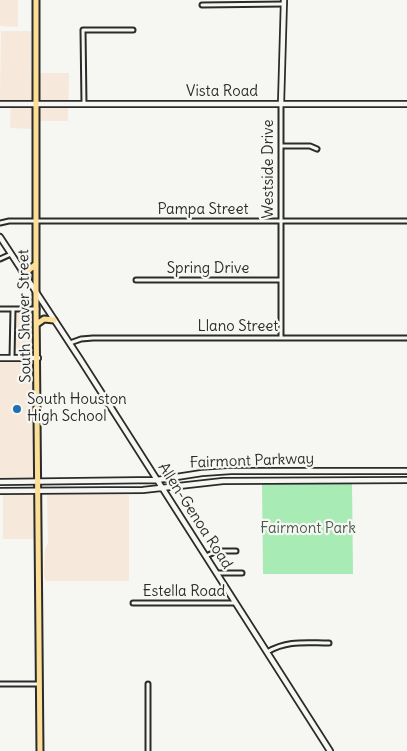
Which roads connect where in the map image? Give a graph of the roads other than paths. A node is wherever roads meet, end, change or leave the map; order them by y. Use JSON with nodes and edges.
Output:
{"nodes":[{"id":1,"x":36,"y":0,"type":"edge"},
{"id":2,"x":284,"y":2,"type":"edge"},
{"id":3,"x":202,"y":5,"type":"dead end"},
{"id":4,"x":133,"y":30,"type":"dead end"},
{"id":5,"x":0,"y":104,"type":"edge"},
{"id":6,"x":36,"y":104,"type":"junction"},
{"id":7,"x":84,"y":104,"type":"junction"},
{"id":8,"x":281,"y":104,"type":"junction"},
{"id":9,"x":407,"y":104,"type":"edge"},
{"id":10,"x":281,"y":146,"type":"junction"},
{"id":11,"x":317,"y":150,"type":"dead end"},
{"id":12,"x":37,"y":220,"type":"junction"},
{"id":13,"x":281,"y":221,"type":"junction"},
{"id":14,"x":407,"y":221,"type":"edge"},
{"id":15,"x":0,"y":223,"type":"edge"},
{"id":16,"x":0,"y":237,"type":"edge"},
{"id":17,"x":11,"y":254,"type":"junction"},
{"id":18,"x":0,"y":259,"type":"edge"},
{"id":19,"x":36,"y":264,"type":"junction"},
{"id":20,"x":22,"y":270,"type":"junction"},
{"id":21,"x":136,"y":280,"type":"dead end"},
{"id":22,"x":281,"y":280,"type":"junction"},
{"id":23,"x":37,"y":294,"type":"junction"},
{"id":24,"x":0,"y":309,"type":"edge"},
{"id":25,"x":13,"y":309,"type":"junction"},
{"id":26,"x":37,"y":309,"type":"junction"},
{"id":27,"x":54,"y":320,"type":"junction"},
{"id":28,"x":37,"y":324,"type":"junction"},
{"id":29,"x":281,"y":338,"type":"junction"},
{"id":30,"x":407,"y":338,"type":"edge"},
{"id":31,"x":70,"y":344,"type":"junction"},
{"id":32,"x":0,"y":358,"type":"edge"},
{"id":33,"x":12,"y":358,"type":"junction"},
{"id":34,"x":38,"y":358,"type":"junction"},
{"id":35,"x":407,"y":470,"type":"edge"},
{"id":36,"x":304,"y":471,"type":"junction"},
{"id":37,"x":357,"y":471,"type":"junction"},
{"id":38,"x":210,"y":472,"type":"junction"},
{"id":39,"x":157,"y":480,"type":"junction"},
{"id":40,"x":304,"y":480,"type":"junction"},
{"id":41,"x":358,"y":480,"type":"junction"},
{"id":42,"x":407,"y":480,"type":"edge"},
{"id":43,"x":110,"y":481,"type":"junction"},
{"id":44,"x":0,"y":482,"type":"edge"},
{"id":45,"x":9,"y":482,"type":"junction"},
{"id":46,"x":39,"y":482,"type":"junction"},
{"id":47,"x":206,"y":483,"type":"junction"},
{"id":48,"x":162,"y":488,"type":"junction"},
{"id":49,"x":0,"y":490,"type":"edge"},
{"id":50,"x":39,"y":490,"type":"junction"},
{"id":51,"x":110,"y":490,"type":"junction"},
{"id":52,"x":236,"y":551,"type":"dead end"},
{"id":53,"x":206,"y":556,"type":"junction"},
{"id":54,"x":217,"y":573,"type":"junction"},
{"id":55,"x":242,"y":573,"type":"dead end"},
{"id":56,"x":133,"y":603,"type":"dead end"},
{"id":57,"x":235,"y":603,"type":"junction"},
{"id":58,"x":329,"y":643,"type":"dead end"},
{"id":59,"x":267,"y":652,"type":"junction"},
{"id":60,"x":0,"y":684,"type":"edge"},
{"id":61,"x":39,"y":684,"type":"junction"},
{"id":62,"x":148,"y":684,"type":"dead end"},
{"id":63,"x":40,"y":751,"type":"edge"},
{"id":64,"x":148,"y":751,"type":"edge"},
{"id":65,"x":330,"y":751,"type":"edge"}],
"edges":[{"from":1,"to":6,"type":"main road","name":"South Shaver Street"},
{"from":2,"to":3,"type":"street"},
{"from":2,"to":8,"type":"main road","name":"Westside Drive"},
{"from":4,"to":7,"type":"street"},
{"from":5,"to":6,"type":"main road","name":"Vista Road"},
{"from":6,"to":7,"type":"main road","name":"Vista Road"},
{"from":6,"to":12,"type":"main road","name":"South Shaver Street"},
{"from":7,"to":8,"type":"main road","name":"Vista Road"},
{"from":8,"to":9,"type":"main road","name":"Vista Road"},
{"from":8,"to":10,"type":"street","name":"Westside Drive"},
{"from":10,"to":11,"type":"street"},
{"from":10,"to":13,"type":"street","name":"Westside Drive"},
{"from":12,"to":13,"type":"street","name":"Pampa Street"},
{"from":12,"to":15,"type":"street","name":"Pampa Street"},
{"from":12,"to":19,"type":"main road","name":"South Shaver Street"},
{"from":13,"to":14,"type":"street","name":"Pampa Street"},
{"from":13,"to":22,"type":"street","name":"Westside Drive"},
{"from":16,"to":17,"type":"main road","name":"Allen-Genoa Road"},
{"from":17,"to":18,"type":"street"},
{"from":17,"to":20,"type":"main road","name":"Allen-Genoa Road"},
{"from":19,"to":20,"type":"main road"},
{"from":19,"to":23,"type":"main road","name":"South Shaver Street"},
{"from":20,"to":23,"type":"main road","name":"Allen-Genoa Road"},
{"from":21,"to":22,"type":"street","name":"Spring Drive"},
{"from":22,"to":29,"type":"street","name":"Westside Drive"},
{"from":23,"to":26,"type":"main road","name":"South Shaver Street"},
{"from":23,"to":27,"type":"main road","name":"Allen-Genoa Road"},
{"from":24,"to":25,"type":"street"},
{"from":25,"to":26,"type":"street"},
{"from":25,"to":33,"type":"street"},
{"from":26,"to":28,"type":"main road","name":"South Shaver Street"},
{"from":27,"to":28,"type":"main road"},
{"from":27,"to":31,"type":"main road","name":"Allen-Genoa Road"},
{"from":28,"to":34,"type":"main road","name":"South Shaver Street"},
{"from":29,"to":30,"type":"street","name":"Llano Street"},
{"from":29,"to":31,"type":"street","name":"Llano Street"},
{"from":31,"to":39,"type":"main road","name":"Allen-Genoa Road"},
{"from":32,"to":33,"type":"main road"},
{"from":33,"to":34,"type":"main road"},
{"from":34,"to":46,"type":"main road","name":"South Shaver Street"},
{"from":35,"to":37,"type":"main road","name":"Fairmont Parkway"},
{"from":36,"to":37,"type":"main road","name":"Fairmont Parkway"},
{"from":36,"to":38,"type":"main road","name":"Fairmont Parkway"},
{"from":36,"to":40,"type":"main road"},
{"from":37,"to":41,"type":"main road"},
{"from":38,"to":39,"type":"main road","name":"Fairmont Parkway"},
{"from":38,"to":47,"type":"main road"},
{"from":39,"to":43,"type":"main road","name":"Fairmont Parkway"},
{"from":39,"to":48,"type":"main road","name":"Allen-Genoa Road"},
{"from":40,"to":41,"type":"main road","name":"Fairmont Parkway"},
{"from":40,"to":47,"type":"main road","name":"Fairmont Parkway"},
{"from":41,"to":42,"type":"main road","name":"Fairmont Parkway"},
{"from":43,"to":46,"type":"main road","name":"Fairmont Parkway"},
{"from":43,"to":51,"type":"main road"},
{"from":44,"to":45,"type":"main road","name":"Fairmont Parkway"},
{"from":45,"to":46,"type":"main road","name":"Fairmont Parkway"},
{"from":45,"to":49,"type":"main road"},
{"from":46,"to":50,"type":"main road","name":"South Shaver Street"},
{"from":47,"to":48,"type":"main road","name":"Fairmont Parkway"},
{"from":48,"to":51,"type":"main road","name":"Fairmont Parkway"},
{"from":48,"to":53,"type":"main road","name":"Allen-Genoa Road"},
{"from":49,"to":50,"type":"main road","name":"Fairmont Parkway"},
{"from":50,"to":51,"type":"main road","name":"Fairmont Parkway"},
{"from":50,"to":61,"type":"main road","name":"South Shaver Street"},
{"from":52,"to":53,"type":"street"},
{"from":53,"to":54,"type":"main road","name":"Allen-Genoa Road"},
{"from":54,"to":55,"type":"street"},
{"from":54,"to":57,"type":"main road","name":"Allen-Genoa Road"},
{"from":56,"to":57,"type":"street","name":"Estella Road"},
{"from":57,"to":59,"type":"main road","name":"Allen-Genoa Road"},
{"from":58,"to":59,"type":"street"},
{"from":59,"to":65,"type":"main road","name":"Allen-Genoa Road"},
{"from":60,"to":61,"type":"street"},
{"from":61,"to":63,"type":"main road","name":"South Shaver Street"},
{"from":62,"to":64,"type":"street"}]}
